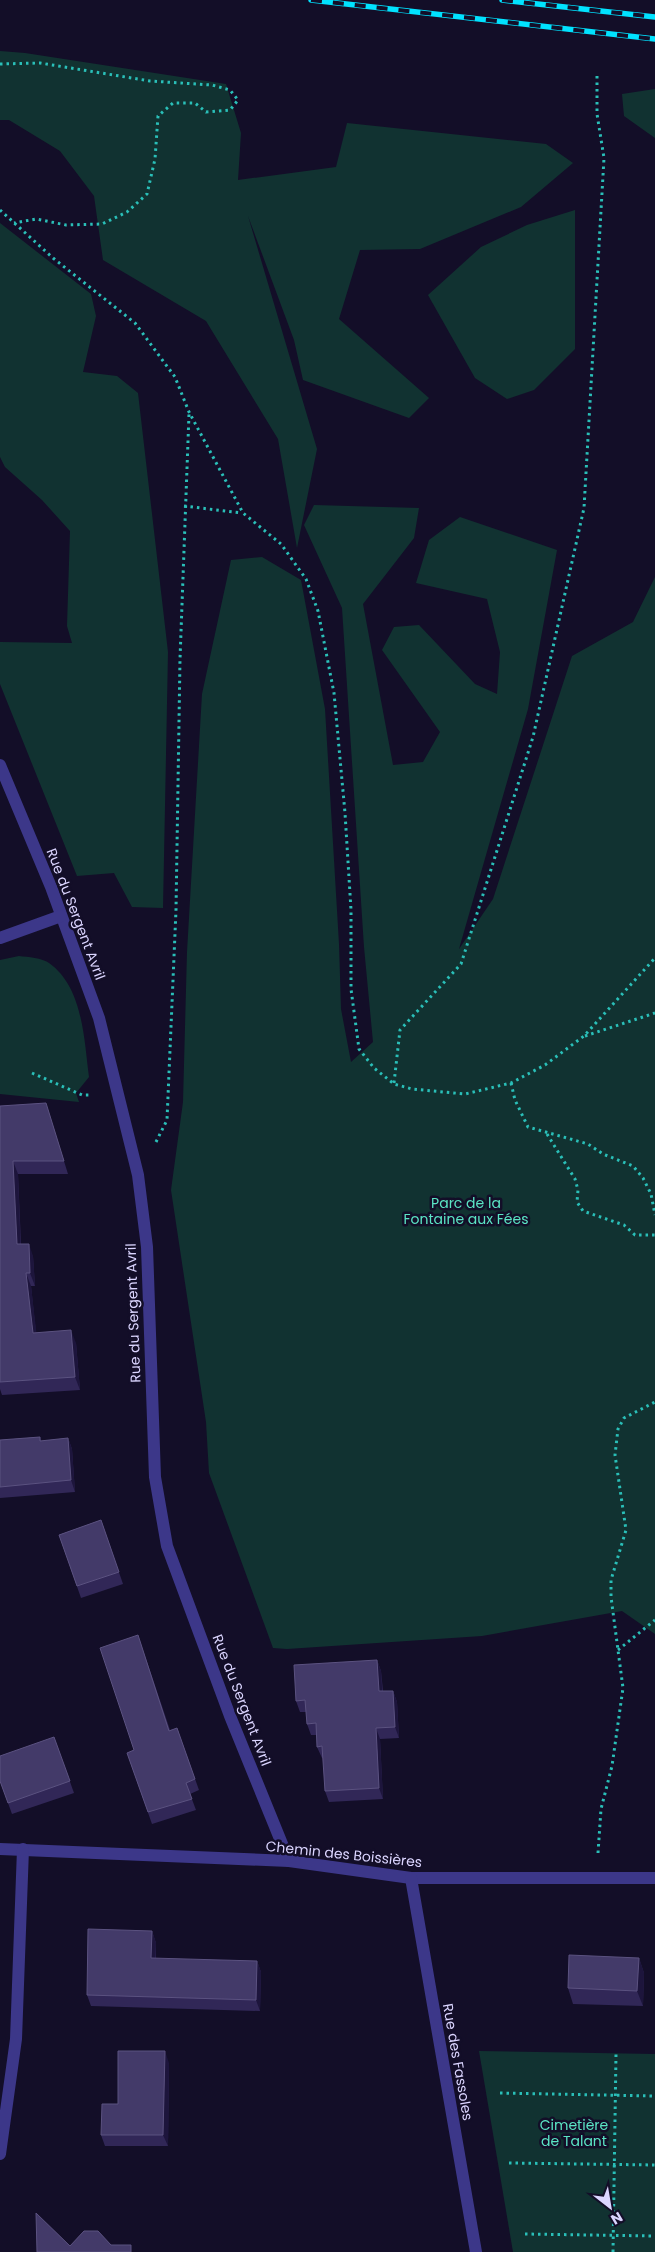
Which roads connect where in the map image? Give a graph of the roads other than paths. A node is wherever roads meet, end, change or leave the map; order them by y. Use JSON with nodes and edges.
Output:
{"nodes":[{"id":1,"x":0,"y":765,"type":"edge"},
{"id":2,"x":62,"y":916,"type":"junction"},
{"id":3,"x":0,"y":938,"type":"edge"},
{"id":4,"x":0,"y":1849,"type":"edge"},
{"id":5,"x":23,"y":1849,"type":"junction"},
{"id":6,"x":289,"y":1861,"type":"junction"},
{"id":7,"x":411,"y":1878,"type":"junction"},
{"id":8,"x":655,"y":1878,"type":"edge"},
{"id":9,"x":0,"y":2154,"type":"edge"},
{"id":10,"x":476,"y":2252,"type":"edge"}],
"edges":[{"from":1,"to":2,"type":"street","name":"Rue du Sergent Avril"},
{"from":2,"to":3,"type":"street"},
{"from":2,"to":6,"type":"street","name":"Rue du Sergent Avril"},
{"from":4,"to":5,"type":"street","name":"Chemin des Boissières"},
{"from":5,"to":6,"type":"street","name":"Chemin des Boissières"},
{"from":5,"to":9,"type":"street"},
{"from":6,"to":7,"type":"street","name":"Chemin des Boissières"},
{"from":7,"to":8,"type":"street","name":"Chemin des Boissières"},
{"from":7,"to":10,"type":"street","name":"Rue des Fassoles"}]}
